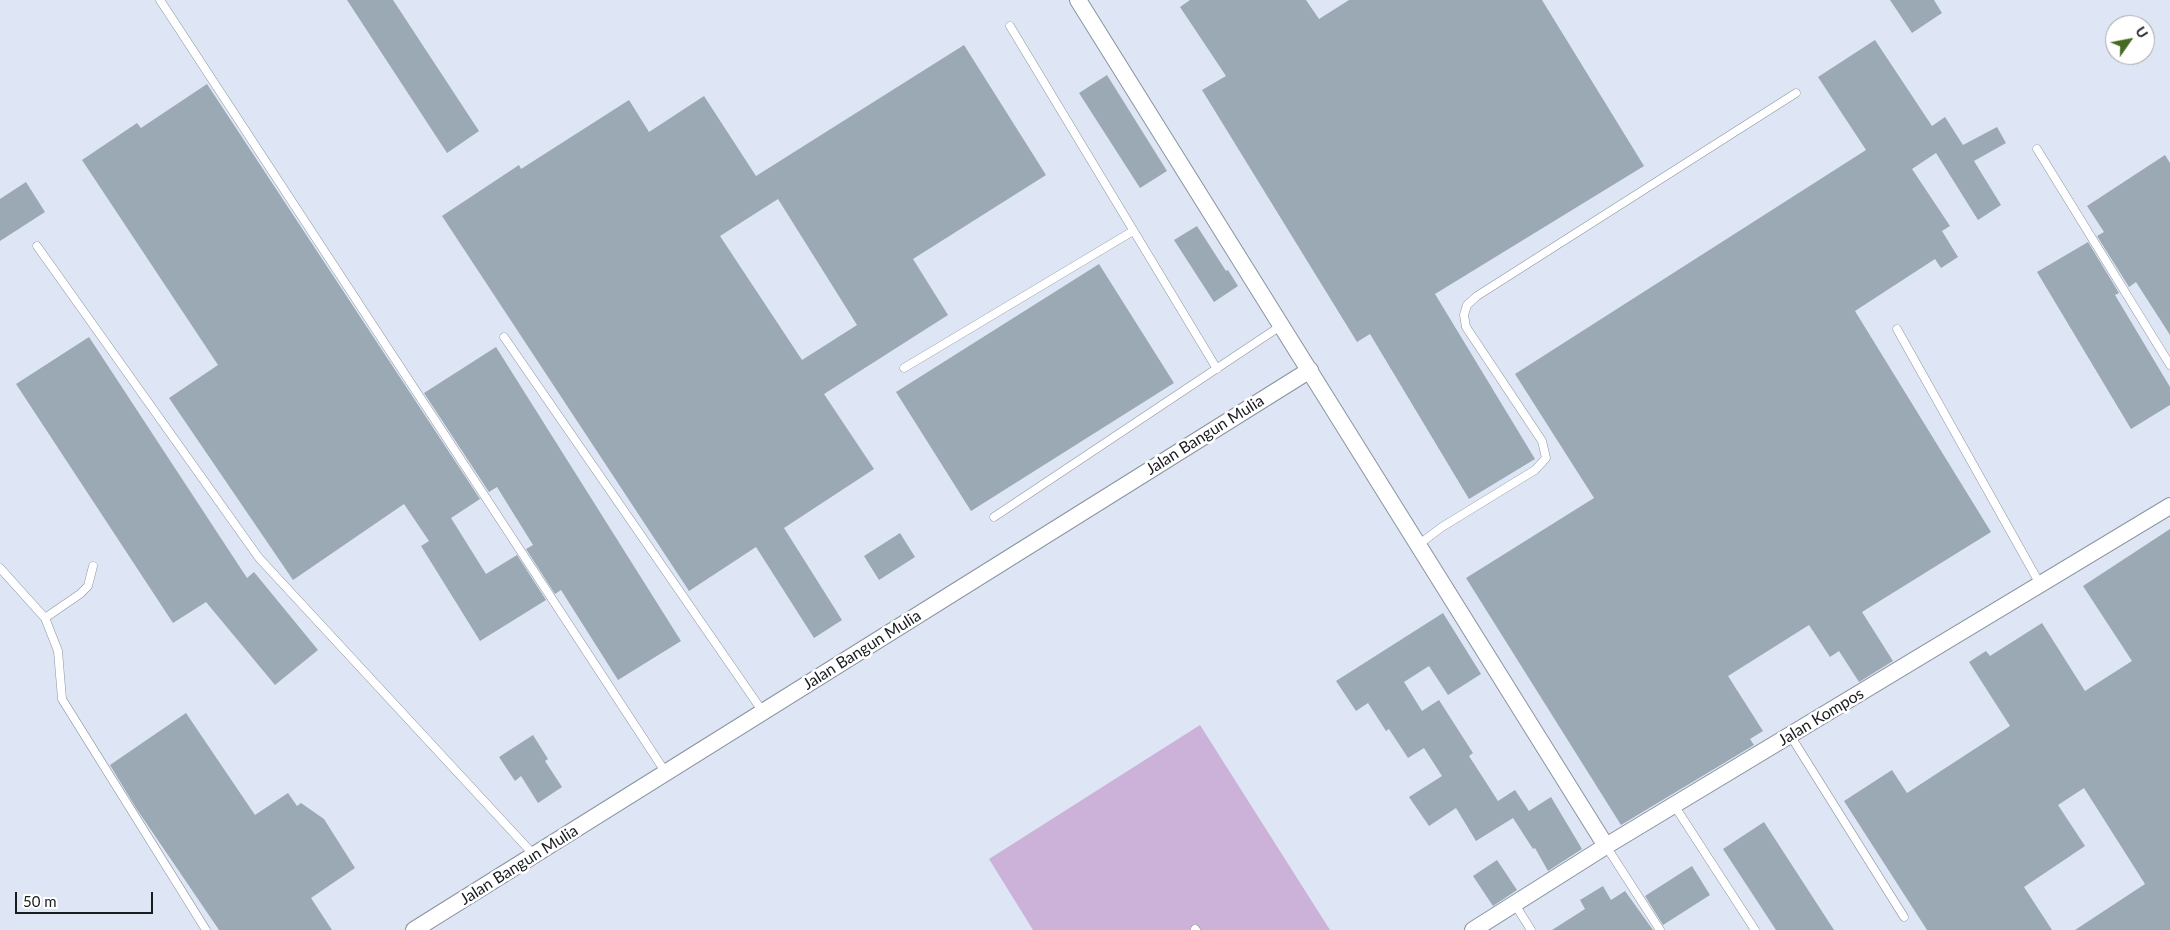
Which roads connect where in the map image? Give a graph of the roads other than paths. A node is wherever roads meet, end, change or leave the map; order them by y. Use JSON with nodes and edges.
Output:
{"nodes":[{"id":1,"x":160,"y":0,"type":"edge"},
{"id":2,"x":1078,"y":0,"type":"edge"},
{"id":3,"x":1010,"y":26,"type":"dead end"},
{"id":4,"x":1796,"y":93,"type":"dead end"},
{"id":5,"x":2037,"y":149,"type":"dead end"},
{"id":6,"x":1133,"y":231,"type":"junction"},
{"id":7,"x":36,"y":246,"type":"dead end"},
{"id":8,"x":1282,"y":325,"type":"junction"},
{"id":9,"x":1898,"y":329,"type":"dead end"},
{"id":10,"x":504,"y":338,"type":"dead end"},
{"id":11,"x":2170,"y":365,"type":"edge"},
{"id":12,"x":904,"y":368,"type":"dead end"},
{"id":13,"x":1216,"y":369,"type":"junction"},
{"id":14,"x":1310,"y":370,"type":"junction"},
{"id":15,"x":2170,"y":506,"type":"edge"},
{"id":16,"x":994,"y":517,"type":"dead end"},
{"id":17,"x":1418,"y":544,"type":"junction"},
{"id":18,"x":93,"y":566,"type":"dead end"},
{"id":19,"x":0,"y":568,"type":"edge"},
{"id":20,"x":2040,"y":584,"type":"junction"},
{"id":21,"x":44,"y":618,"type":"junction"},
{"id":22,"x":763,"y":712,"type":"junction"},
{"id":23,"x":1790,"y":735,"type":"junction"},
{"id":24,"x":666,"y":773,"type":"junction"},
{"id":25,"x":1674,"y":805,"type":"junction"},
{"id":26,"x":1606,"y":846,"type":"junction"},
{"id":27,"x":534,"y":855,"type":"junction"},
{"id":28,"x":1514,"y":903,"type":"junction"},
{"id":29,"x":1904,"y":917,"type":"dead end"},
{"id":30,"x":206,"y":930,"type":"edge"},
{"id":31,"x":414,"y":930,"type":"edge"},
{"id":32,"x":1473,"y":930,"type":"edge"},
{"id":33,"x":1531,"y":930,"type":"edge"},
{"id":34,"x":1660,"y":930,"type":"edge"},
{"id":35,"x":1754,"y":930,"type":"edge"}],
"edges":[{"from":1,"to":24,"type":"lane"},
{"from":2,"to":8,"type":"street"},
{"from":3,"to":6,"type":"lane"},
{"from":4,"to":17,"type":"lane"},
{"from":5,"to":11,"type":"lane"},
{"from":6,"to":12,"type":"lane"},
{"from":6,"to":13,"type":"lane"},
{"from":7,"to":27,"type":"lane"},
{"from":8,"to":13,"type":"lane"},
{"from":8,"to":14,"type":"street"},
{"from":9,"to":20,"type":"lane"},
{"from":10,"to":22,"type":"lane"},
{"from":13,"to":16,"type":"lane"},
{"from":14,"to":17,"type":"street"},
{"from":14,"to":22,"type":"street","name":"Jalan Bangun Mulia"},
{"from":15,"to":20,"type":"street","name":"Jalan Kompos"},
{"from":17,"to":26,"type":"street"},
{"from":18,"to":21,"type":"lane"},
{"from":19,"to":21,"type":"lane"},
{"from":20,"to":23,"type":"street","name":"Jalan Kompos"},
{"from":21,"to":30,"type":"lane"},
{"from":22,"to":24,"type":"street","name":"Jalan Bangun Mulia"},
{"from":23,"to":25,"type":"street","name":"Jalan Kompos"},
{"from":23,"to":29,"type":"lane"},
{"from":24,"to":27,"type":"street","name":"Jalan Bangun Mulia"},
{"from":25,"to":26,"type":"street","name":"Jalan Kompos"},
{"from":25,"to":35,"type":"lane"},
{"from":26,"to":28,"type":"street","name":"Jalan Kompos"},
{"from":26,"to":34,"type":"lane"},
{"from":27,"to":31,"type":"street","name":"Jalan Bangun Mulia"},
{"from":28,"to":32,"type":"street","name":"Jalan Kompos"},
{"from":28,"to":33,"type":"lane"}]}
